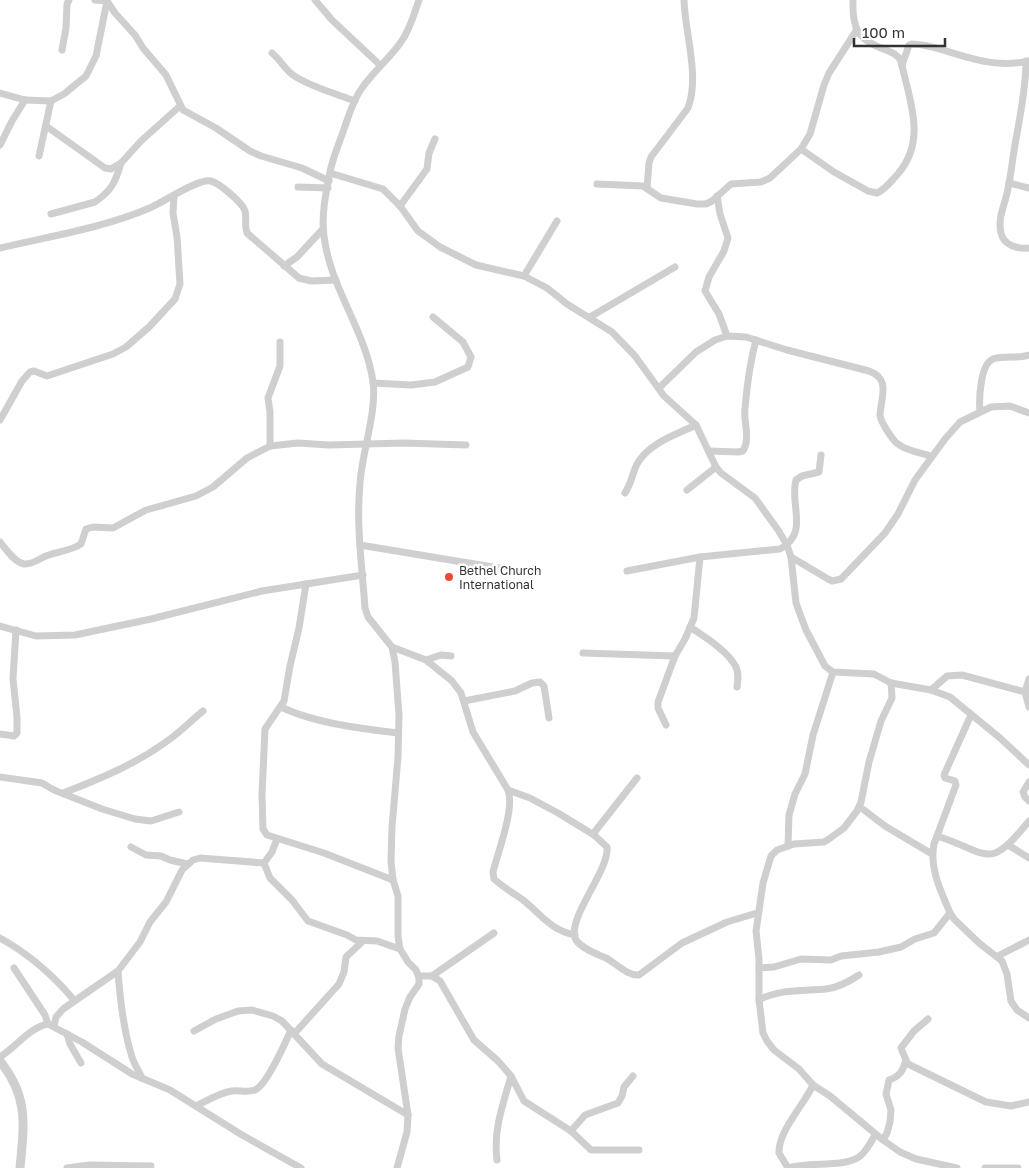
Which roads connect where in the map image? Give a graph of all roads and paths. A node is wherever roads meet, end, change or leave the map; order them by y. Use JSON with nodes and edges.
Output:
{"nodes":[{"id":1,"x":69,"y":0,"type":"edge"},
{"id":2,"x":95,"y":0,"type":"edge"},
{"id":3,"x":315,"y":0,"type":"edge"},
{"id":4,"x":418,"y":0,"type":"edge"},
{"id":5,"x":684,"y":0,"type":"edge"},
{"id":6,"x":853,"y":0,"type":"edge"},
{"id":7,"x":107,"y":1,"type":"edge"},
{"id":8,"x":856,"y":31,"type":"junction"},
{"id":9,"x":62,"y":50,"type":"dead end"},
{"id":10,"x":272,"y":53,"type":"dead end"},
{"id":11,"x":1028,"y":61,"type":"edge"},
{"id":12,"x":380,"y":65,"type":"junction"},
{"id":13,"x":902,"y":65,"type":"junction"},
{"id":14,"x":0,"y":93,"type":"edge"},
{"id":15,"x":25,"y":100,"type":"junction"},
{"id":16,"x":355,"y":100,"type":"junction"},
{"id":17,"x":51,"y":101,"type":"junction"},
{"id":18,"x":180,"y":106,"type":"junction"},
{"id":19,"x":46,"y":126,"type":"junction"},
{"id":20,"x":435,"y":139,"type":"dead end"},
{"id":21,"x":0,"y":145,"type":"edge"},
{"id":22,"x":801,"y":149,"type":"junction"},
{"id":23,"x":39,"y":156,"type":"dead end"},
{"id":24,"x":121,"y":163,"type":"junction"},
{"id":25,"x":330,"y":173,"type":"junction"},
{"id":26,"x":1009,"y":183,"type":"junction"},
{"id":27,"x":596,"y":184,"type":"dead end"},
{"id":28,"x":328,"y":185,"type":"junction"},
{"id":29,"x":298,"y":186,"type":"dead end"},
{"id":30,"x":647,"y":188,"type":"junction"},
{"id":31,"x":1029,"y":188,"type":"edge"},
{"id":32,"x":717,"y":196,"type":"junction"},
{"id":33,"x":174,"y":197,"type":"junction"},
{"id":34,"x":400,"y":206,"type":"junction"},
{"id":35,"x":51,"y":214,"type":"dead end"},
{"id":36,"x":557,"y":221,"type":"dead end"},
{"id":37,"x":323,"y":229,"type":"junction"},
{"id":38,"x":0,"y":248,"type":"edge"},
{"id":39,"x":1029,"y":248,"type":"edge"},
{"id":40,"x":284,"y":266,"type":"junction"},
{"id":41,"x":675,"y":267,"type":"dead end"},
{"id":42,"x":524,"y":276,"type":"junction"},
{"id":43,"x":336,"y":280,"type":"junction"},
{"id":44,"x":433,"y":317,"type":"dead end"},
{"id":45,"x":590,"y":317,"type":"junction"},
{"id":46,"x":727,"y":336,"type":"junction"},
{"id":47,"x":756,"y":340,"type":"junction"},
{"id":48,"x":280,"y":342,"type":"dead end"},
{"id":49,"x":1029,"y":355,"type":"edge"},
{"id":50,"x":373,"y":383,"type":"junction"},
{"id":51,"x":659,"y":388,"type":"junction"},
{"id":52,"x":980,"y":411,"type":"junction"},
{"id":53,"x":1029,"y":413,"type":"edge"},
{"id":54,"x":0,"y":420,"type":"edge"},
{"id":55,"x":696,"y":425,"type":"junction"},
{"id":56,"x":365,"y":444,"type":"junction"},
{"id":57,"x":466,"y":444,"type":"dead end"},
{"id":58,"x":270,"y":446,"type":"junction"},
{"id":59,"x":709,"y":451,"type":"junction"},
{"id":60,"x":821,"y":455,"type":"dead end"},
{"id":61,"x":931,"y":456,"type":"junction"},
{"id":62,"x":716,"y":467,"type":"junction"},
{"id":63,"x":688,"y":490,"type":"dead end"},
{"id":64,"x":625,"y":493,"type":"dead end"},
{"id":65,"x":0,"y":542,"type":"edge"},
{"id":66,"x":360,"y":545,"type":"junction"},
{"id":67,"x":787,"y":545,"type":"junction"},
{"id":68,"x":700,"y":557,"type":"junction"},
{"id":69,"x":791,"y":557,"type":"junction"},
{"id":70,"x":627,"y":571,"type":"dead end"},
{"id":71,"x":523,"y":572,"type":"dead end"},
{"id":72,"x":363,"y":575,"type":"junction"},
{"id":73,"x":306,"y":584,"type":"junction"},
{"id":74,"x":0,"y":626,"type":"edge"},
{"id":75,"x":690,"y":627,"type":"junction"},
{"id":76,"x":16,"y":630,"type":"junction"},
{"id":77,"x":392,"y":647,"type":"junction"},
{"id":78,"x":583,"y":653,"type":"dead end"},
{"id":79,"x":451,"y":656,"type":"dead end"},
{"id":80,"x":675,"y":656,"type":"junction"},
{"id":81,"x":426,"y":660,"type":"junction"},
{"id":82,"x":833,"y":672,"type":"junction"},
{"id":83,"x":1029,"y":679,"type":"edge"},
{"id":84,"x":891,"y":682,"type":"junction"},
{"id":85,"x":737,"y":687,"type":"dead end"},
{"id":86,"x":931,"y":690,"type":"junction"},
{"id":87,"x":1027,"y":690,"type":"edge"},
{"id":88,"x":464,"y":701,"type":"junction"},
{"id":89,"x":1029,"y":706,"type":"edge"},
{"id":90,"x":281,"y":707,"type":"junction"},
{"id":91,"x":203,"y":711,"type":"dead end"},
{"id":92,"x":971,"y":715,"type":"junction"},
{"id":93,"x":549,"y":718,"type":"dead end"},
{"id":94,"x":666,"y":725,"type":"dead end"},
{"id":95,"x":398,"y":733,"type":"junction"},
{"id":96,"x":0,"y":734,"type":"edge"},
{"id":97,"x":1029,"y":765,"type":"edge"},
{"id":98,"x":0,"y":777,"type":"edge"},
{"id":99,"x":637,"y":778,"type":"dead end"},
{"id":100,"x":1029,"y":782,"type":"edge"},
{"id":101,"x":508,"y":790,"type":"junction"},
{"id":102,"x":63,"y":793,"type":"junction"},
{"id":103,"x":1029,"y":801,"type":"edge"},
{"id":104,"x":860,"y":807,"type":"junction"},
{"id":105,"x":179,"y":812,"type":"dead end"},
{"id":106,"x":1029,"y":821,"type":"edge"},
{"id":107,"x":593,"y":834,"type":"junction"},
{"id":108,"x":937,"y":836,"type":"junction"},
{"id":109,"x":277,"y":839,"type":"junction"},
{"id":110,"x":1008,"y":845,"type":"junction"},
{"id":111,"x":788,"y":846,"type":"junction"},
{"id":112,"x":131,"y":847,"type":"dead end"},
{"id":113,"x":932,"y":854,"type":"junction"},
{"id":114,"x":1029,"y":858,"type":"edge"},
{"id":115,"x":264,"y":863,"type":"junction"},
{"id":116,"x":187,"y":864,"type":"junction"},
{"id":117,"x":393,"y":880,"type":"junction"},
{"id":118,"x":757,"y":913,"type":"junction"},
{"id":119,"x":950,"y":913,"type":"junction"},
{"id":120,"x":494,"y":933,"type":"dead end"},
{"id":121,"x":574,"y":935,"type":"junction"},
{"id":122,"x":0,"y":938,"type":"edge"},
{"id":123,"x":1029,"y":940,"type":"edge"},
{"id":124,"x":362,"y":941,"type":"junction"},
{"id":125,"x":400,"y":949,"type":"junction"},
{"id":126,"x":998,"y":956,"type":"junction"},
{"id":127,"x":14,"y":968,"type":"dead end"},
{"id":128,"x":759,"y":968,"type":"junction"},
{"id":129,"x":118,"y":971,"type":"junction"},
{"id":130,"x":419,"y":976,"type":"junction"},
{"id":131,"x":432,"y":976,"type":"junction"},
{"id":132,"x":859,"y":976,"type":"dead end"},
{"id":133,"x":74,"y":1000,"type":"junction"},
{"id":134,"x":760,"y":1000,"type":"junction"},
{"id":135,"x":1029,"y":1018,"type":"edge"},
{"id":136,"x":928,"y":1019,"type":"dead end"},
{"id":137,"x":51,"y":1025,"type":"junction"},
{"id":138,"x":194,"y":1031,"type":"dead end"},
{"id":139,"x":292,"y":1032,"type":"junction"},
{"id":140,"x":67,"y":1034,"type":"junction"},
{"id":141,"x":0,"y":1057,"type":"edge"},
{"id":142,"x":906,"y":1060,"type":"junction"},
{"id":143,"x":0,"y":1061,"type":"edge"},
{"id":144,"x":81,"y":1063,"type":"dead end"},
{"id":145,"x":511,"y":1076,"type":"junction"},
{"id":146,"x":633,"y":1076,"type":"dead end"},
{"id":147,"x":142,"y":1078,"type":"junction"},
{"id":148,"x":813,"y":1085,"type":"junction"},
{"id":149,"x":1029,"y":1102,"type":"edge"},
{"id":150,"x":196,"y":1106,"type":"junction"},
{"id":151,"x":408,"y":1115,"type":"junction"},
{"id":152,"x":571,"y":1131,"type":"junction"},
{"id":153,"x":875,"y":1135,"type":"junction"},
{"id":154,"x":883,"y":1140,"type":"junction"},
{"id":155,"x":639,"y":1150,"type":"dead end"},
{"id":156,"x":497,"y":1160,"type":"dead end"},
{"id":157,"x":151,"y":1166,"type":"dead end"},
{"id":158,"x":20,"y":1168,"type":"edge"},
{"id":159,"x":67,"y":1168,"type":"edge"},
{"id":160,"x":301,"y":1168,"type":"edge"},
{"id":161,"x":397,"y":1168,"type":"edge"},
{"id":162,"x":788,"y":1168,"type":"edge"},
{"id":163,"x":957,"y":1168,"type":"edge"},
{"id":164,"x":985,"y":1168,"type":"edge"},
{"id":165,"x":1018,"y":1168,"type":"edge"}],
"edges":[{"from":1,"to":9,"type":"street"},
{"from":2,"to":7,"type":"street"},
{"from":3,"to":12,"type":"street"},
{"from":4,"to":12,"type":"street"},
{"from":5,"to":30,"type":"street"},
{"from":6,"to":8,"type":"street"},
{"from":7,"to":17,"type":"street"},
{"from":7,"to":18,"type":"street"},
{"from":8,"to":13,"type":"street"},
{"from":8,"to":22,"type":"street"},
{"from":10,"to":16,"type":"street"},
{"from":11,"to":13,"type":"street"},
{"from":11,"to":26,"type":"street"},
{"from":12,"to":16,"type":"street"},
{"from":13,"to":22,"type":"street"},
{"from":14,"to":15,"type":"street"},
{"from":15,"to":17,"type":"street"},
{"from":15,"to":21,"type":"street"},
{"from":16,"to":25,"type":"street"},
{"from":17,"to":19,"type":"street"},
{"from":18,"to":24,"type":"street"},
{"from":18,"to":28,"type":"street"},
{"from":19,"to":23,"type":"street"},
{"from":19,"to":24,"type":"street"},
{"from":20,"to":34,"type":"street"},
{"from":22,"to":32,"type":"street"},
{"from":24,"to":35,"type":"street"},
{"from":25,"to":28,"type":"street"},
{"from":25,"to":34,"type":"street"},
{"from":26,"to":31,"type":"street"},
{"from":26,"to":39,"type":"street"},
{"from":27,"to":30,"type":"street"},
{"from":28,"to":29,"type":"street"},
{"from":28,"to":37,"type":"street"},
{"from":30,"to":32,"type":"street"},
{"from":32,"to":46,"type":"street"},
{"from":33,"to":38,"type":"street"},
{"from":33,"to":40,"type":"street"},
{"from":33,"to":54,"type":"street"},
{"from":34,"to":42,"type":"street"},
{"from":36,"to":42,"type":"street"},
{"from":37,"to":40,"type":"street"},
{"from":37,"to":43,"type":"street"},
{"from":40,"to":43,"type":"street"},
{"from":41,"to":45,"type":"street"},
{"from":42,"to":45,"type":"street"},
{"from":43,"to":50,"type":"street"},
{"from":44,"to":50,"type":"street"},
{"from":45,"to":51,"type":"street"},
{"from":46,"to":47,"type":"street"},
{"from":46,"to":51,"type":"street"},
{"from":47,"to":59,"type":"street"},
{"from":47,"to":61,"type":"street"},
{"from":48,"to":58,"type":"street"},
{"from":49,"to":52,"type":"street"},
{"from":50,"to":56,"type":"street"},
{"from":51,"to":55,"type":"street"},
{"from":52,"to":53,"type":"street"},
{"from":52,"to":61,"type":"street"},
{"from":55,"to":59,"type":"street"},
{"from":55,"to":64,"type":"street"},
{"from":56,"to":57,"type":"street"},
{"from":56,"to":58,"type":"street"},
{"from":56,"to":66,"type":"street"},
{"from":58,"to":65,"type":"street"},
{"from":59,"to":62,"type":"street"},
{"from":60,"to":67,"type":"street"},
{"from":61,"to":69,"type":"street"},
{"from":62,"to":63,"type":"street"},
{"from":62,"to":67,"type":"street"},
{"from":66,"to":71,"type":"street"},
{"from":66,"to":72,"type":"street"},
{"from":67,"to":68,"type":"street"},
{"from":67,"to":69,"type":"street"},
{"from":68,"to":70,"type":"street"},
{"from":68,"to":75,"type":"street"},
{"from":69,"to":82,"type":"street"},
{"from":72,"to":73,"type":"street"},
{"from":72,"to":77,"type":"street"},
{"from":73,"to":76,"type":"street"},
{"from":73,"to":90,"type":"street"},
{"from":74,"to":76,"type":"street"},
{"from":75,"to":80,"type":"street"},
{"from":75,"to":85,"type":"street"},
{"from":76,"to":96,"type":"street"},
{"from":77,"to":81,"type":"street"},
{"from":77,"to":95,"type":"street"},
{"from":78,"to":80,"type":"street"},
{"from":79,"to":81,"type":"street"},
{"from":80,"to":94,"type":"street"},
{"from":81,"to":88,"type":"street"},
{"from":82,"to":84,"type":"street"},
{"from":82,"to":111,"type":"street"},
{"from":83,"to":87,"type":"street"},
{"from":84,"to":86,"type":"street"},
{"from":84,"to":104,"type":"street"},
{"from":86,"to":87,"type":"street"},
{"from":86,"to":92,"type":"street"},
{"from":87,"to":89,"type":"street"},
{"from":88,"to":93,"type":"street"},
{"from":88,"to":101,"type":"street"},
{"from":90,"to":95,"type":"street"},
{"from":90,"to":109,"type":"street"},
{"from":91,"to":102,"type":"street"},
{"from":92,"to":97,"type":"street"},
{"from":92,"to":108,"type":"street"},
{"from":95,"to":117,"type":"street"},
{"from":98,"to":102,"type":"street"},
{"from":99,"to":107,"type":"street"},
{"from":100,"to":103,"type":"street"},
{"from":101,"to":107,"type":"street"},
{"from":101,"to":121,"type":"street"},
{"from":102,"to":105,"type":"street"},
{"from":104,"to":111,"type":"street"},
{"from":104,"to":113,"type":"street"},
{"from":106,"to":110,"type":"street"},
{"from":107,"to":121,"type":"street"},
{"from":108,"to":110,"type":"street"},
{"from":108,"to":113,"type":"street"},
{"from":109,"to":115,"type":"street"},
{"from":109,"to":117,"type":"street"},
{"from":110,"to":114,"type":"street"},
{"from":111,"to":118,"type":"street"},
{"from":112,"to":116,"type":"street"},
{"from":113,"to":119,"type":"street"},
{"from":115,"to":116,"type":"street"},
{"from":115,"to":124,"type":"street"},
{"from":116,"to":129,"type":"street"},
{"from":117,"to":125,"type":"street"},
{"from":118,"to":121,"type":"street"},
{"from":118,"to":128,"type":"street"},
{"from":119,"to":126,"type":"street"},
{"from":119,"to":128,"type":"street"},
{"from":120,"to":131,"type":"street"},
{"from":122,"to":133,"type":"street"},
{"from":123,"to":126,"type":"street"},
{"from":124,"to":125,"type":"street"},
{"from":124,"to":139,"type":"street"},
{"from":125,"to":130,"type":"street"},
{"from":126,"to":135,"type":"street"},
{"from":127,"to":137,"type":"street"},
{"from":128,"to":134,"type":"street"},
{"from":129,"to":133,"type":"street"},
{"from":129,"to":147,"type":"street"},
{"from":130,"to":131,"type":"street"},
{"from":130,"to":151,"type":"street"},
{"from":131,"to":145,"type":"street"},
{"from":132,"to":134,"type":"street"},
{"from":133,"to":137,"type":"street"},
{"from":134,"to":148,"type":"street"},
{"from":136,"to":142,"type":"street"},
{"from":137,"to":140,"type":"street"},
{"from":137,"to":141,"type":"street"},
{"from":138,"to":139,"type":"street"},
{"from":139,"to":150,"type":"street"},
{"from":139,"to":151,"type":"street"},
{"from":140,"to":144,"type":"street"},
{"from":140,"to":147,"type":"street"},
{"from":142,"to":149,"type":"street"},
{"from":142,"to":154,"type":"street"},
{"from":143,"to":158,"type":"street"},
{"from":145,"to":152,"type":"street"},
{"from":145,"to":156,"type":"street"},
{"from":146,"to":152,"type":"street"},
{"from":147,"to":150,"type":"street"},
{"from":148,"to":153,"type":"street"},
{"from":148,"to":162,"type":"street"},
{"from":150,"to":160,"type":"street"},
{"from":151,"to":161,"type":"street"},
{"from":152,"to":155,"type":"street"},
{"from":153,"to":154,"type":"street"},
{"from":153,"to":162,"type":"street"},
{"from":154,"to":163,"type":"street"},
{"from":157,"to":159,"type":"street"},
{"from":164,"to":165,"type":"street"}]}
